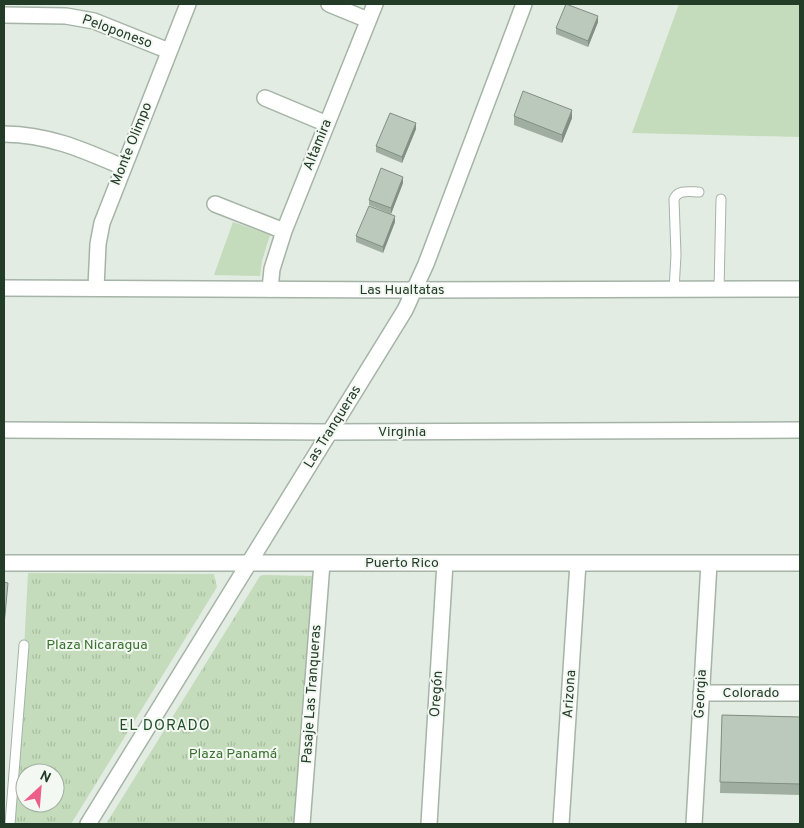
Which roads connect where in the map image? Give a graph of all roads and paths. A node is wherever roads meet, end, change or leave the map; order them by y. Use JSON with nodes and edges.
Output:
{"nodes":[{"id":1,"x":188,"y":4,"type":"edge"},
{"id":2,"x":329,"y":4,"type":"edge"},
{"id":3,"x":375,"y":4,"type":"edge"},
{"id":4,"x":524,"y":4,"type":"edge"},
{"id":5,"x":4,"y":15,"type":"edge"},
{"id":6,"x":368,"y":20,"type":"junction"},
{"id":7,"x":169,"y":52,"type":"junction"},
{"id":8,"x":265,"y":98,"type":"dead end"},
{"id":9,"x":327,"y":124,"type":"junction"},
{"id":10,"x":4,"y":134,"type":"edge"},
{"id":11,"x":123,"y":167,"type":"junction"},
{"id":12,"x":699,"y":192,"type":"dead end"},
{"id":13,"x":721,"y":199,"type":"dead end"},
{"id":14,"x":215,"y":204,"type":"dead end"},
{"id":15,"x":284,"y":231,"type":"junction"},
{"id":16,"x":4,"y":288,"type":"edge"},
{"id":17,"x":96,"y":288,"type":"junction"},
{"id":18,"x":270,"y":289,"type":"junction"},
{"id":19,"x":800,"y":289,"type":"edge"},
{"id":20,"x":415,"y":290,"type":"junction"},
{"id":21,"x":674,"y":290,"type":"junction"},
{"id":22,"x":719,"y":290,"type":"junction"},
{"id":23,"x":4,"y":430,"type":"edge"},
{"id":24,"x":800,"y":430,"type":"edge"},
{"id":25,"x":330,"y":432,"type":"junction"},
{"id":26,"x":4,"y":563,"type":"edge"},
{"id":27,"x":249,"y":563,"type":"junction"},
{"id":28,"x":322,"y":563,"type":"junction"},
{"id":29,"x":445,"y":563,"type":"junction"},
{"id":30,"x":578,"y":563,"type":"junction"},
{"id":31,"x":709,"y":563,"type":"junction"},
{"id":32,"x":800,"y":563,"type":"edge"},
{"id":33,"x":24,"y":646,"type":"dead end"},
{"id":34,"x":701,"y":693,"type":"junction"},
{"id":35,"x":800,"y":693,"type":"edge"},
{"id":36,"x":10,"y":824,"type":"edge"},
{"id":37,"x":88,"y":824,"type":"edge"},
{"id":38,"x":302,"y":824,"type":"edge"},
{"id":39,"x":429,"y":824,"type":"edge"},
{"id":40,"x":561,"y":824,"type":"edge"},
{"id":41,"x":694,"y":824,"type":"edge"}],
"edges":[{"from":1,"to":7,"type":"street","name":"Monte Olimpo"},
{"from":2,"to":6,"type":"street"},
{"from":3,"to":6,"type":"street","name":"Altamira"},
{"from":4,"to":20,"type":"street","name":"Las Tranqueras"},
{"from":5,"to":7,"type":"street","name":"Peloponeso"},
{"from":6,"to":9,"type":"street","name":"Altamira"},
{"from":7,"to":11,"type":"street","name":"Monte Olimpo"},
{"from":8,"to":9,"type":"street"},
{"from":9,"to":15,"type":"street","name":"Altamira"},
{"from":10,"to":11,"type":"street"},
{"from":11,"to":17,"type":"street","name":"Monte Olimpo"},
{"from":12,"to":21,"type":"lane"},
{"from":13,"to":22,"type":"lane"},
{"from":14,"to":15,"type":"street"},
{"from":15,"to":18,"type":"street","name":"Altamira"},
{"from":16,"to":17,"type":"street","name":"Las Hualtatas"},
{"from":17,"to":18,"type":"street","name":"Las Hualtatas"},
{"from":18,"to":20,"type":"street","name":"Las Hualtatas"},
{"from":19,"to":22,"type":"street","name":"Las Hualtatas"},
{"from":20,"to":21,"type":"street","name":"Las Hualtatas"},
{"from":20,"to":25,"type":"street","name":"Las Tranqueras"},
{"from":21,"to":22,"type":"street","name":"Las Hualtatas"},
{"from":23,"to":25,"type":"street","name":"Virginia"},
{"from":24,"to":25,"type":"street","name":"Virginia"},
{"from":25,"to":27,"type":"street","name":"Las Tranqueras"},
{"from":26,"to":27,"type":"street","name":"Puerto Rico"},
{"from":27,"to":28,"type":"street","name":"Puerto Rico"},
{"from":27,"to":37,"type":"street","name":"Las Tranqueras"},
{"from":28,"to":29,"type":"street","name":"Puerto Rico"},
{"from":28,"to":38,"type":"street","name":"Pasaje Las Tranqueras"},
{"from":29,"to":30,"type":"street","name":"Puerto Rico"},
{"from":29,"to":39,"type":"street","name":"Oregón"},
{"from":30,"to":31,"type":"street","name":"Puerto Rico"},
{"from":30,"to":40,"type":"street","name":"Arizona"},
{"from":31,"to":32,"type":"street","name":"Puerto Rico"},
{"from":31,"to":34,"type":"street","name":"Georgia"},
{"from":33,"to":36,"type":"lane"},
{"from":34,"to":35,"type":"street","name":"Colorado"},
{"from":34,"to":41,"type":"street","name":"Georgia"}]}
